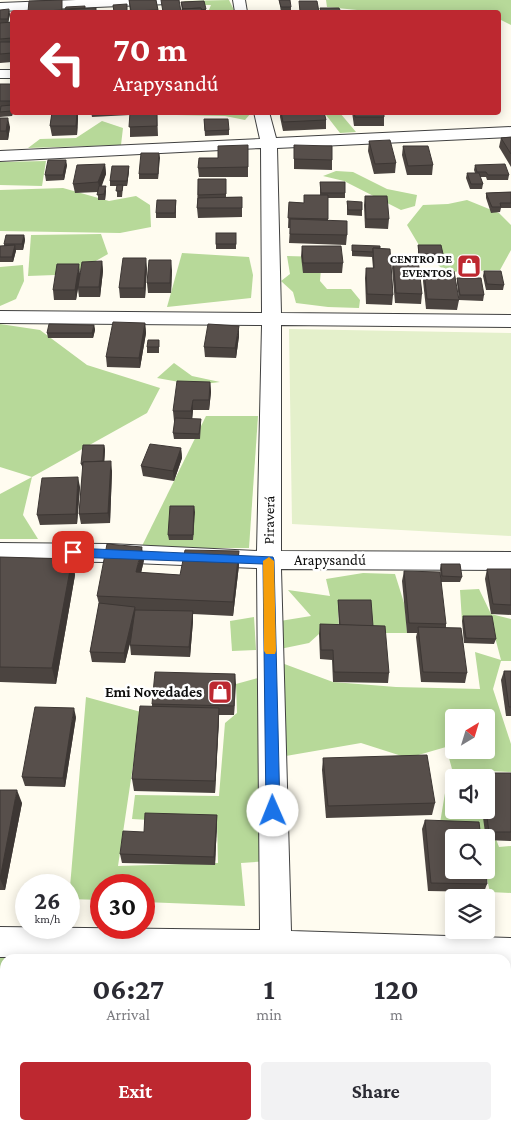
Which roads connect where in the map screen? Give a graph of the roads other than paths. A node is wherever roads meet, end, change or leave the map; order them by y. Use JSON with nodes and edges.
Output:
{"nodes":[{"id":1,"x":168,"y":0,"type":"edge"},
{"id":2,"x":0,"y":7,"type":"edge"},
{"id":3,"x":263,"y":115,"type":"edge"},
{"id":4,"x":511,"y":132,"type":"edge"},
{"id":5,"x":269,"y":143,"type":"junction"},
{"id":6,"x":0,"y":156,"type":"edge"},
{"id":7,"x":0,"y":317,"type":"edge"},
{"id":8,"x":272,"y":321,"type":"junction"},
{"id":9,"x":511,"y":321,"type":"edge"},
{"id":10,"x":0,"y":552,"type":"edge"},
{"id":11,"x":269,"y":560,"type":"junction"},
{"id":12,"x":511,"y":561,"type":"edge"},
{"id":13,"x":0,"y":942,"type":"edge"},
{"id":14,"x":276,"y":952,"type":"edge"},
{"id":15,"x":511,"y":954,"type":"edge"}],
"edges":[{"from":1,"to":2,"type":"street"},
{"from":3,"to":5,"type":"street","name":"Piraverá"},
{"from":4,"to":5,"type":"street"},
{"from":5,"to":6,"type":"street"},
{"from":5,"to":8,"type":"street","name":"Piraverá"},
{"from":7,"to":8,"type":"street"},
{"from":8,"to":9,"type":"street"},
{"from":8,"to":11,"type":"street","name":"Piraverá"},
{"from":10,"to":11,"type":"street","name":"Arapysandú"},
{"from":11,"to":12,"type":"street","name":"Arapysandú"},
{"from":11,"to":14,"type":"street","name":"Piraverá"},
{"from":13,"to":14,"type":"street"},
{"from":14,"to":15,"type":"street"}]}
